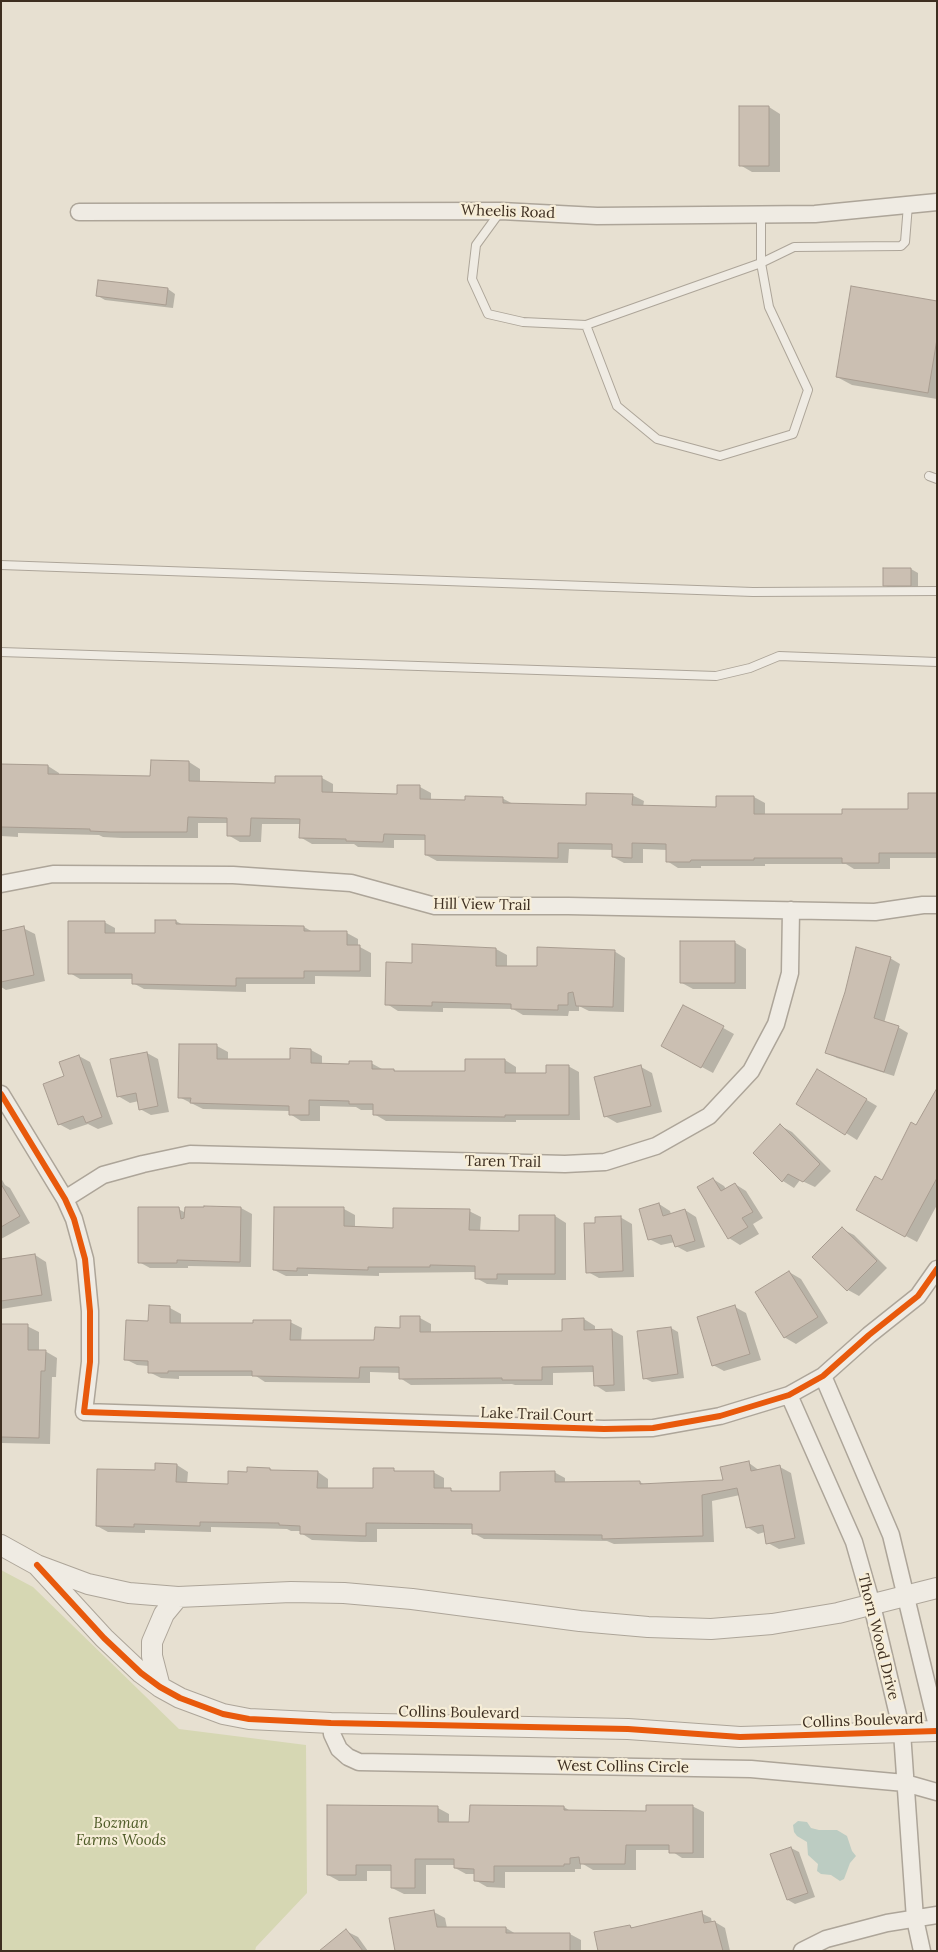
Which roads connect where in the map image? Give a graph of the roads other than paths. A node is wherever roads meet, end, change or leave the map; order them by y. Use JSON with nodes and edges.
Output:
{"nodes":[{"id":1,"x":937,"y":202,"type":"edge"},
{"id":2,"x":908,"y":205,"type":"junction"},
{"id":3,"x":502,"y":211,"type":"junction"},
{"id":4,"x":79,"y":212,"type":"dead end"},
{"id":5,"x":761,"y":214,"type":"junction"},
{"id":6,"x":761,"y":263,"type":"junction"},
{"id":7,"x":586,"y":325,"type":"junction"},
{"id":8,"x":1,"y":565,"type":"edge"},
{"id":9,"x":937,"y":591,"type":"edge"},
{"id":10,"x":1,"y":652,"type":"edge"},
{"id":11,"x":937,"y":662,"type":"edge"},
{"id":12,"x":1,"y":884,"type":"edge"},
{"id":13,"x":937,"y":905,"type":"edge"},
{"id":14,"x":791,"y":910,"type":"junction"},
{"id":15,"x":1,"y":1094,"type":"edge"},
{"id":16,"x":65,"y":1199,"type":"junction"},
{"id":17,"x":937,"y":1270,"type":"edge"},
{"id":18,"x":823,"y":1376,"type":"junction"},
{"id":19,"x":789,"y":1396,"type":"junction"},
{"id":20,"x":1,"y":1545,"type":"edge"},
{"id":21,"x":38,"y":1565,"type":"junction"},
{"id":22,"x":937,"y":1588,"type":"edge"},
{"id":23,"x":907,"y":1595,"type":"junction"},
{"id":24,"x":178,"y":1597,"type":"junction"},
{"id":25,"x":872,"y":1605,"type":"junction"},
{"id":26,"x":160,"y":1687,"type":"junction"},
{"id":27,"x":331,"y":1723,"type":"junction"},
{"id":28,"x":937,"y":1726,"type":"edge"},
{"id":29,"x":937,"y":1731,"type":"edge"},
{"id":30,"x":902,"y":1732,"type":"junction"},
{"id":31,"x":905,"y":1783,"type":"junction"},
{"id":32,"x":937,"y":1792,"type":"edge"},
{"id":33,"x":937,"y":1915,"type":"edge"},
{"id":34,"x":914,"y":1919,"type":"junction"},
{"id":35,"x":802,"y":1951,"type":"edge"},
{"id":36,"x":922,"y":1951,"type":"edge"}],
"edges":[{"from":1,"to":2,"type":"street","name":"Wheelis Road"},
{"from":2,"to":5,"type":"street","name":"Wheelis Road"},
{"from":2,"to":6,"type":"lane"},
{"from":3,"to":4,"type":"street","name":"Wheelis Road"},
{"from":3,"to":5,"type":"street","name":"Wheelis Road"},
{"from":3,"to":7,"type":"lane"},
{"from":5,"to":6,"type":"lane"},
{"from":6,"to":7,"type":"lane"},
{"from":6,"to":7,"type":"lane"},
{"from":8,"to":9,"type":"lane"},
{"from":10,"to":11,"type":"lane"},
{"from":12,"to":14,"type":"street","name":"Hill View Trail"},
{"from":13,"to":14,"type":"street","name":"Hill View Trail"},
{"from":14,"to":16,"type":"street","name":"Taren Trail"},
{"from":15,"to":16,"type":"street"},
{"from":16,"to":19,"type":"street","name":"Lake Trail Court"},
{"from":17,"to":18,"type":"street","name":"Lake Trail Court"},
{"from":18,"to":19,"type":"street","name":"Lake Trail Court"},
{"from":18,"to":23,"type":"street"},
{"from":19,"to":25,"type":"street","name":"Thorn Wood Drive"},
{"from":20,"to":21,"type":"street","name":"Collins Boulevard"},
{"from":21,"to":24,"type":"street","name":"Collins Boulevard"},
{"from":21,"to":26,"type":"street","name":"Collins Boulevard"},
{"from":22,"to":23,"type":"street","name":"Collins Boulevard"},
{"from":23,"to":25,"type":"street","name":"Collins Boulevard"},
{"from":23,"to":28,"type":"street"},
{"from":24,"to":25,"type":"street","name":"Collins Boulevard"},
{"from":24,"to":26,"type":"street"},
{"from":25,"to":30,"type":"street","name":"Thorn Wood Drive"},
{"from":26,"to":27,"type":"street","name":"Collins Boulevard"},
{"from":27,"to":30,"type":"street","name":"Collins Boulevard"},
{"from":27,"to":31,"type":"street","name":"West Collins Circle"},
{"from":29,"to":30,"type":"street","name":"Collins Boulevard"},
{"from":30,"to":31,"type":"street","name":"Thorn Wood Drive"},
{"from":31,"to":32,"type":"street","name":"West Collins Circle"},
{"from":31,"to":34,"type":"street","name":"Thorn Wood Drive"},
{"from":33,"to":34,"type":"street"},
{"from":34,"to":35,"type":"street"},
{"from":34,"to":36,"type":"street","name":"Thorn Wood Drive"}]}
